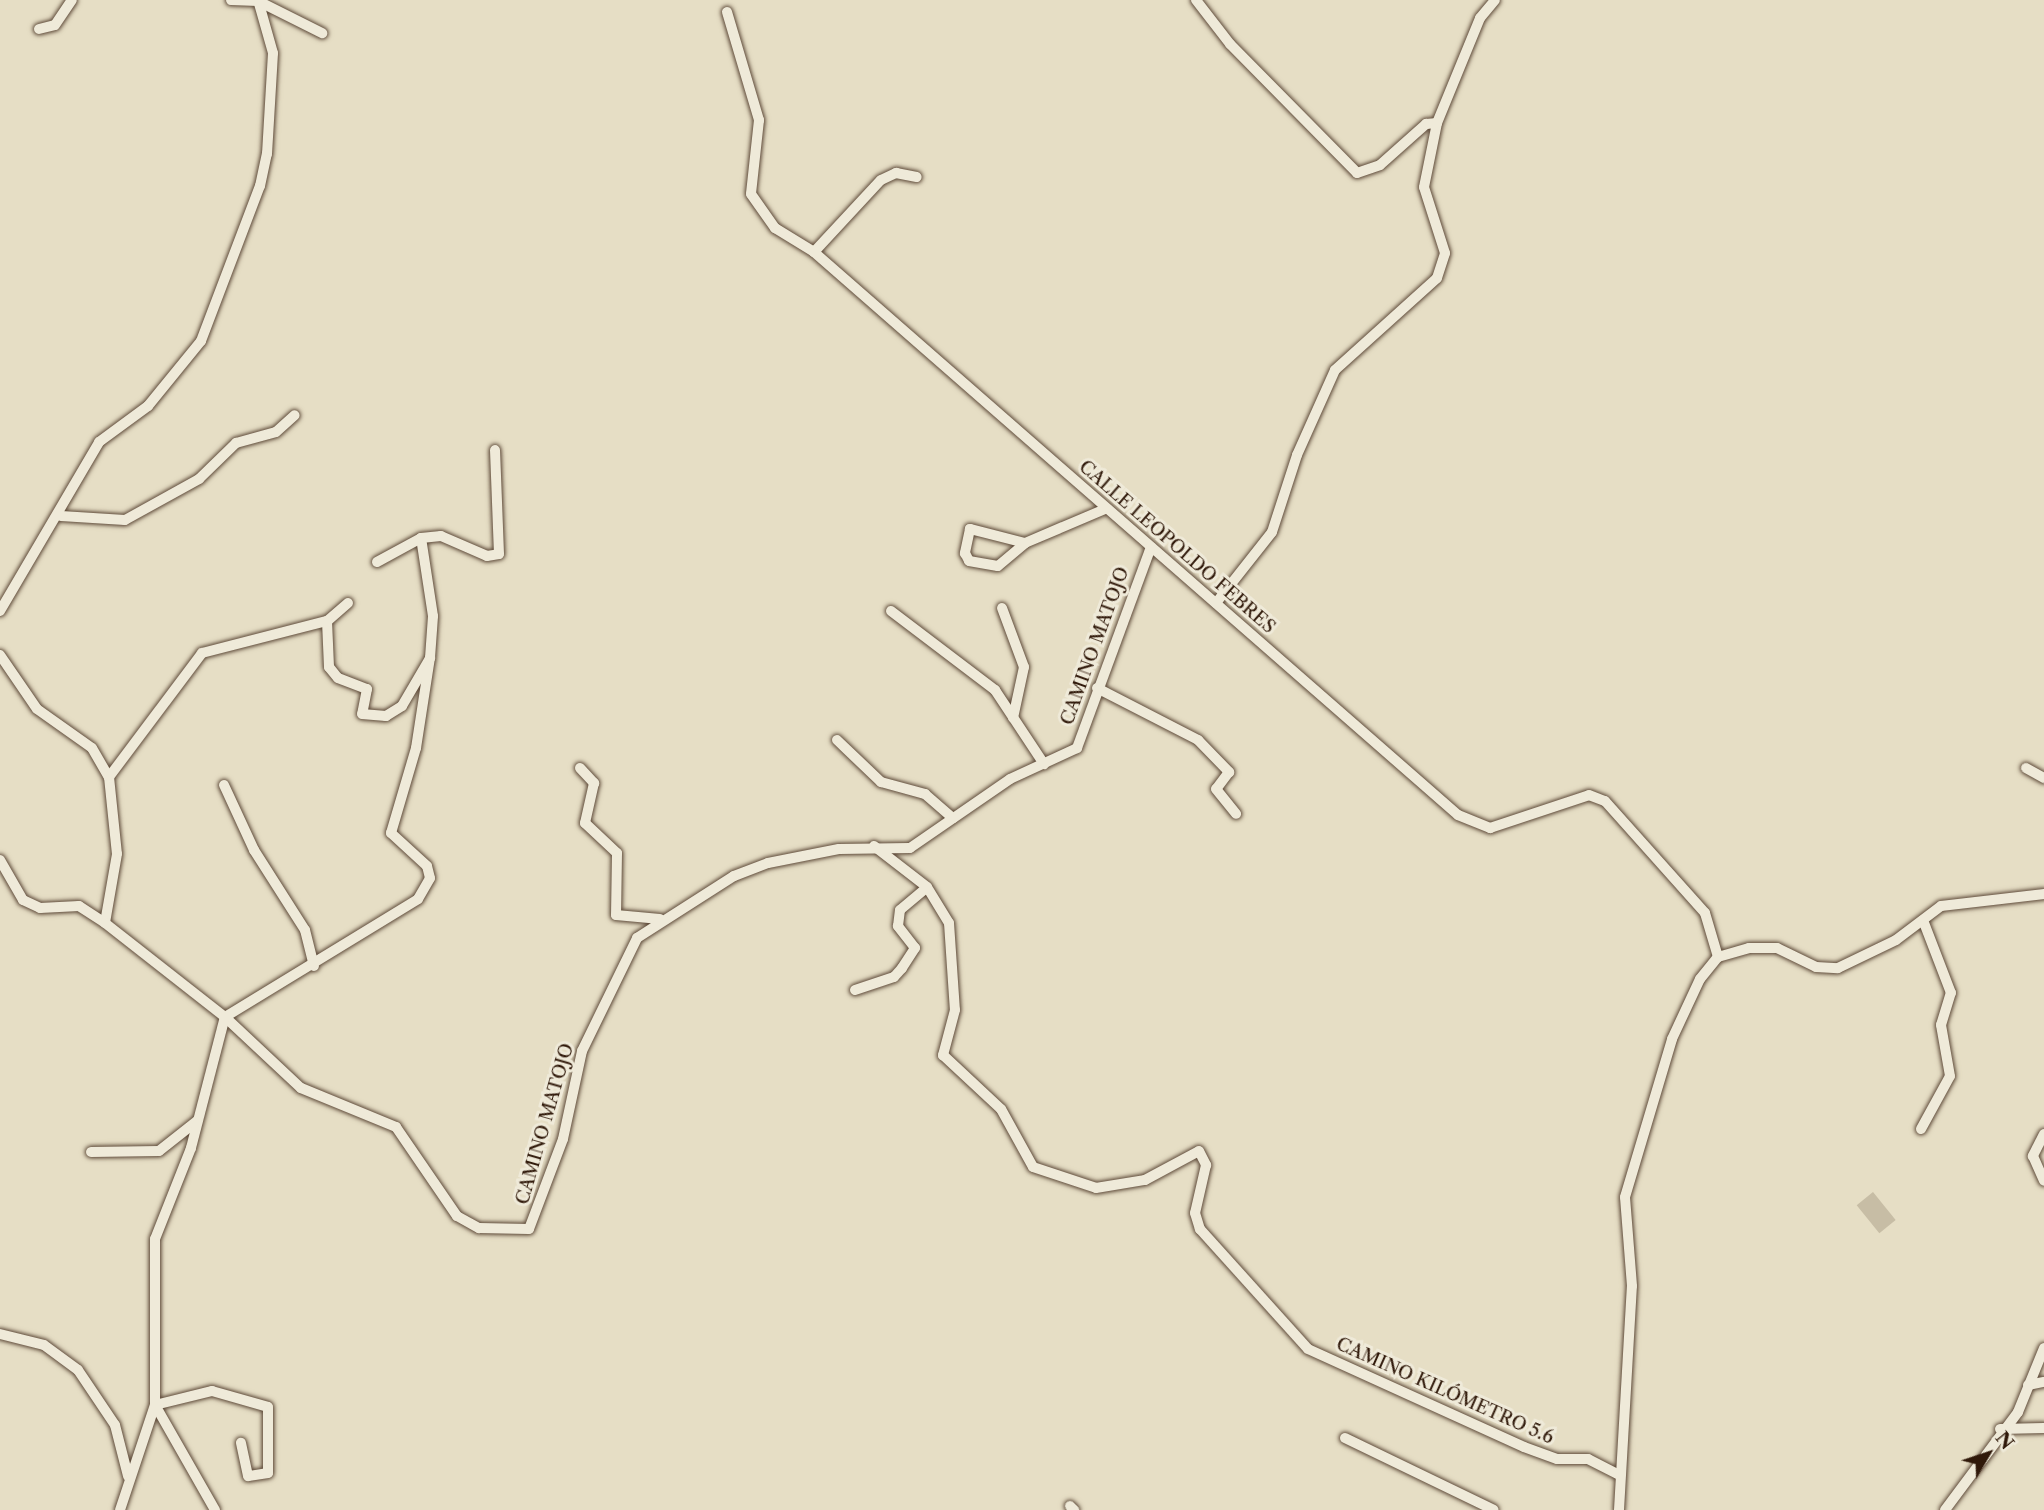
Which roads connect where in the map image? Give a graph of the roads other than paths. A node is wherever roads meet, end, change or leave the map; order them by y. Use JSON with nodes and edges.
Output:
{"nodes":[{"id":1,"x":72,"y":0,"type":"edge"},
{"id":2,"x":231,"y":0,"type":"edge"},
{"id":3,"x":1196,"y":0,"type":"edge"},
{"id":4,"x":1495,"y":0,"type":"edge"},
{"id":5,"x":258,"y":1,"type":"edge"},
{"id":6,"x":727,"y":12,"type":"dead end"},
{"id":7,"x":38,"y":29,"type":"dead end"},
{"id":8,"x":321,"y":33,"type":"dead end"},
{"id":9,"x":1437,"y":123,"type":"junction"},
{"id":10,"x":917,"y":177,"type":"dead end"},
{"id":11,"x":814,"y":252,"type":"junction"},
{"id":12,"x":295,"y":415,"type":"dead end"},
{"id":13,"x":495,"y":450,"type":"dead end"},
{"id":14,"x":1105,"y":509,"type":"junction"},
{"id":15,"x":61,"y":516,"type":"junction"},
{"id":16,"x":421,"y":538,"type":"junction"},
{"id":17,"x":1024,"y":543,"type":"junction"},
{"id":18,"x":1151,"y":547,"type":"junction"},
{"id":19,"x":377,"y":562,"type":"dead end"},
{"id":20,"x":348,"y":603,"type":"dead end"},
{"id":21,"x":1216,"y":603,"type":"junction"},
{"id":22,"x":1002,"y":608,"type":"dead end"},
{"id":23,"x":0,"y":611,"type":"edge"},
{"id":24,"x":891,"y":611,"type":"dead end"},
{"id":25,"x":327,"y":621,"type":"junction"},
{"id":26,"x":0,"y":655,"type":"edge"},
{"id":27,"x":430,"y":658,"type":"junction"},
{"id":28,"x":1097,"y":688,"type":"junction"},
{"id":29,"x":1013,"y":718,"type":"junction"},
{"id":30,"x":837,"y":740,"type":"dead end"},
{"id":31,"x":1044,"y":764,"type":"junction"},
{"id":32,"x":580,"y":768,"type":"dead end"},
{"id":33,"x":2026,"y":768,"type":"dead end"},
{"id":34,"x":109,"y":777,"type":"junction"},
{"id":35,"x":2044,"y":778,"type":"edge"},
{"id":36,"x":224,"y":785,"type":"dead end"},
{"id":37,"x":1236,"y":814,"type":"dead end"},
{"id":38,"x":953,"y":818,"type":"junction"},
{"id":39,"x":874,"y":846,"type":"junction"},
{"id":40,"x":0,"y":860,"type":"edge"},
{"id":41,"x":927,"y":887,"type":"junction"},
{"id":42,"x":2044,"y":894,"type":"edge"},
{"id":43,"x":660,"y":919,"type":"junction"},
{"id":44,"x":1923,"y":920,"type":"junction"},
{"id":45,"x":105,"y":923,"type":"junction"},
{"id":46,"x":1718,"y":957,"type":"junction"},
{"id":47,"x":314,"y":966,"type":"junction"},
{"id":48,"x":855,"y":990,"type":"dead end"},
{"id":49,"x":225,"y":1017,"type":"junction"},
{"id":50,"x":197,"y":1121,"type":"junction"},
{"id":51,"x":1921,"y":1129,"type":"dead end"},
{"id":52,"x":2044,"y":1134,"type":"edge"},
{"id":53,"x":92,"y":1152,"type":"dead end"},
{"id":54,"x":2039,"y":1158,"type":"edge"},
{"id":55,"x":2044,"y":1181,"type":"edge"},
{"id":56,"x":0,"y":1334,"type":"edge"},
{"id":57,"x":2044,"y":1348,"type":"edge"},
{"id":58,"x":2044,"y":1382,"type":"edge"},
{"id":59,"x":2028,"y":1385,"type":"junction"},
{"id":60,"x":155,"y":1405,"type":"junction"},
{"id":61,"x":2044,"y":1428,"type":"edge"},
{"id":62,"x":2000,"y":1429,"type":"junction"},
{"id":63,"x":1345,"y":1438,"type":"dead end"},
{"id":64,"x":241,"y":1443,"type":"dead end"},
{"id":65,"x":1620,"y":1475,"type":"junction"},
{"id":66,"x":128,"y":1476,"type":"junction"},
{"id":67,"x":120,"y":1510,"type":"edge"},
{"id":68,"x":215,"y":1510,"type":"edge"},
{"id":69,"x":1494,"y":1510,"type":"edge"},
{"id":70,"x":1619,"y":1510,"type":"edge"},
{"id":71,"x":1945,"y":1510,"type":"edge"}],
"edges":[{"from":1,"to":7,"type":"street"},
{"from":2,"to":5,"type":"street"},
{"from":3,"to":9,"type":"street"},
{"from":4,"to":9,"type":"street"},
{"from":5,"to":8,"type":"street"},
{"from":5,"to":15,"type":"street"},
{"from":6,"to":11,"type":"street","name":"CALLE LEOPOLDO FEBRES"},
{"from":9,"to":21,"type":"street"},
{"from":10,"to":11,"type":"street"},
{"from":11,"to":14,"type":"street","name":"CALLE LEOPOLDO FEBRES"},
{"from":12,"to":15,"type":"street"},
{"from":13,"to":16,"type":"street"},
{"from":14,"to":17,"type":"street"},
{"from":14,"to":18,"type":"street","name":"CALLE LEOPOLDO FEBRES"},
{"from":15,"to":23,"type":"street"},
{"from":16,"to":19,"type":"street"},
{"from":16,"to":27,"type":"street"},
{"from":17,"to":17,"type":"street"},
{"from":18,"to":21,"type":"street","name":"CALLE LEOPOLDO FEBRES"},
{"from":18,"to":28,"type":"street","name":"CAMINO MATOJO"},
{"from":20,"to":25,"type":"street"},
{"from":21,"to":46,"type":"street","name":"CALLE LEOPOLDO FEBRES"},
{"from":22,"to":29,"type":"street"},
{"from":24,"to":29,"type":"street"},
{"from":25,"to":27,"type":"street"},
{"from":25,"to":34,"type":"street"},
{"from":26,"to":34,"type":"street"},
{"from":27,"to":47,"type":"street"},
{"from":28,"to":31,"type":"street","name":"CAMINO MATOJO"},
{"from":28,"to":37,"type":"street"},
{"from":29,"to":31,"type":"street"},
{"from":30,"to":38,"type":"street"},
{"from":31,"to":38,"type":"street","name":"CAMINO MATOJO"},
{"from":32,"to":43,"type":"street"},
{"from":33,"to":35,"type":"street"},
{"from":34,"to":45,"type":"street"},
{"from":36,"to":47,"type":"street"},
{"from":38,"to":39,"type":"street","name":"CAMINO MATOJO"},
{"from":39,"to":41,"type":"street","name":"CAMINO KILÓMETRO 5.6"},
{"from":39,"to":43,"type":"street","name":"CAMINO MATOJO"},
{"from":40,"to":45,"type":"street","name":"CAMINO MATOJO"},
{"from":41,"to":48,"type":"street"},
{"from":41,"to":65,"type":"street","name":"CAMINO KILÓMETRO 5.6"},
{"from":42,"to":44,"type":"street"},
{"from":43,"to":49,"type":"street","name":"CAMINO MATOJO"},
{"from":44,"to":46,"type":"street"},
{"from":44,"to":51,"type":"street"},
{"from":45,"to":49,"type":"street","name":"CAMINO MATOJO"},
{"from":46,"to":65,"type":"street"},
{"from":47,"to":49,"type":"street"},
{"from":49,"to":50,"type":"street"},
{"from":50,"to":53,"type":"street"},
{"from":50,"to":60,"type":"street"},
{"from":52,"to":54,"type":"street"},
{"from":54,"to":55,"type":"street"},
{"from":56,"to":66,"type":"street"},
{"from":57,"to":59,"type":"street"},
{"from":58,"to":59,"type":"street"},
{"from":59,"to":62,"type":"street"},
{"from":60,"to":64,"type":"street"},
{"from":60,"to":66,"type":"street"},
{"from":60,"to":68,"type":"street"},
{"from":61,"to":62,"type":"street"},
{"from":62,"to":71,"type":"street"},
{"from":63,"to":69,"type":"street"},
{"from":65,"to":70,"type":"street"},
{"from":66,"to":67,"type":"street"}]}
